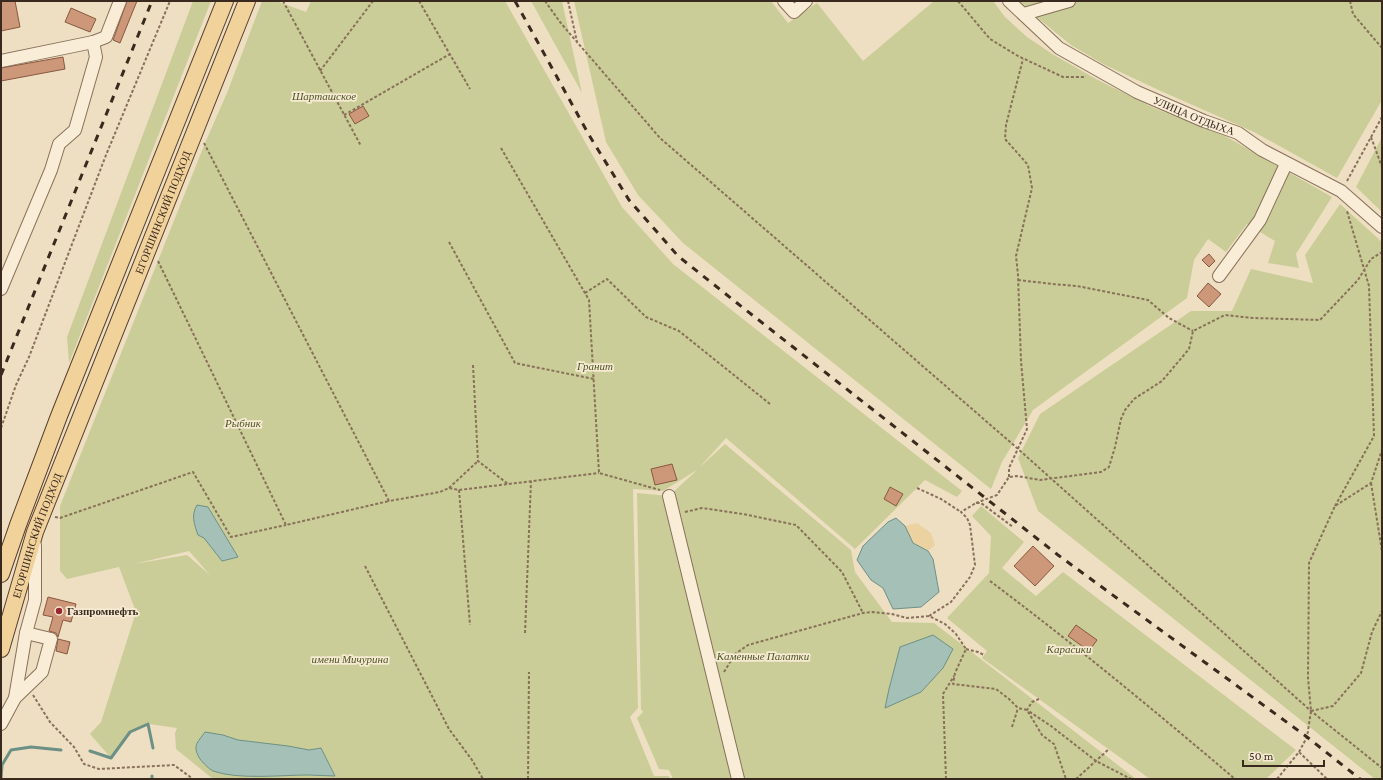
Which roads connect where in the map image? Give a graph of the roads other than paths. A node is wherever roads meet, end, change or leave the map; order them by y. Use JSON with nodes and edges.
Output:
{"nodes":[{"id":1,"x":120,"y":1,"type":"edge"},
{"id":2,"x":225,"y":1,"type":"edge"},
{"id":3,"x":247,"y":1,"type":"edge"},
{"id":4,"x":784,"y":1,"type":"edge"},
{"id":5,"x":806,"y":1,"type":"edge"},
{"id":6,"x":1009,"y":1,"type":"edge"},
{"id":7,"x":1069,"y":1,"type":"edge"},
{"id":8,"x":1024,"y":14,"type":"junction"},
{"id":9,"x":93,"y":42,"type":"junction"},
{"id":10,"x":1,"y":61,"type":"edge"},
{"id":11,"x":1286,"y":164,"type":"junction"},
{"id":12,"x":1382,"y":228,"type":"edge"},
{"id":13,"x":1219,"y":276,"type":"dead end"},
{"id":14,"x":1,"y":289,"type":"edge"},
{"id":15,"x":59,"y":416,"type":"junction"},
{"id":16,"x":78,"y":424,"type":"junction"},
{"id":17,"x":669,"y":496,"type":"road end"},
{"id":18,"x":35,"y":532,"type":"junction"},
{"id":19,"x":1,"y":574,"type":"edge"},
{"id":20,"x":26,"y":633,"type":"junction"},
{"id":21,"x":1,"y":649,"type":"edge"},
{"id":22,"x":15,"y":698,"type":"junction"},
{"id":23,"x":1,"y":724,"type":"edge"},
{"id":24,"x":738,"y":779,"type":"edge"}],
"edges":[{"from":1,"to":9,"type":"street"},
{"from":2,"to":15,"type":"main road","name":"ЕГОРШИНСКИЙ ПОДХОД"},
{"from":3,"to":16,"type":"main road","name":"ЕГОРШИНСКИЙ ПОДХОД"},
{"from":4,"to":5,"type":"street"},
{"from":6,"to":8,"type":"street","name":"УЛИЦА ОТДЫХА"},
{"from":7,"to":8,"type":"street"},
{"from":8,"to":11,"type":"street","name":"УЛИЦА ОТДЫХА"},
{"from":9,"to":10,"type":"street"},
{"from":9,"to":14,"type":"street"},
{"from":11,"to":12,"type":"street","name":"УЛИЦА ОТДЫХА"},
{"from":11,"to":13,"type":"street"},
{"from":15,"to":16,"type":"main road"},
{"from":15,"to":19,"type":"main road","name":"ЕГОРШИНСКИЙ ПОДХОД"},
{"from":16,"to":18,"type":"main road","name":"ЕГОРШИНСКИЙ ПОДХОД"},
{"from":17,"to":24,"type":"street"},
{"from":18,"to":20,"type":"street"},
{"from":18,"to":21,"type":"main road","name":"ЕГОРШИНСКИЙ ПОДХОД"},
{"from":20,"to":22,"type":"street"},
{"from":20,"to":22,"type":"street"},
{"from":22,"to":23,"type":"street"}]}
